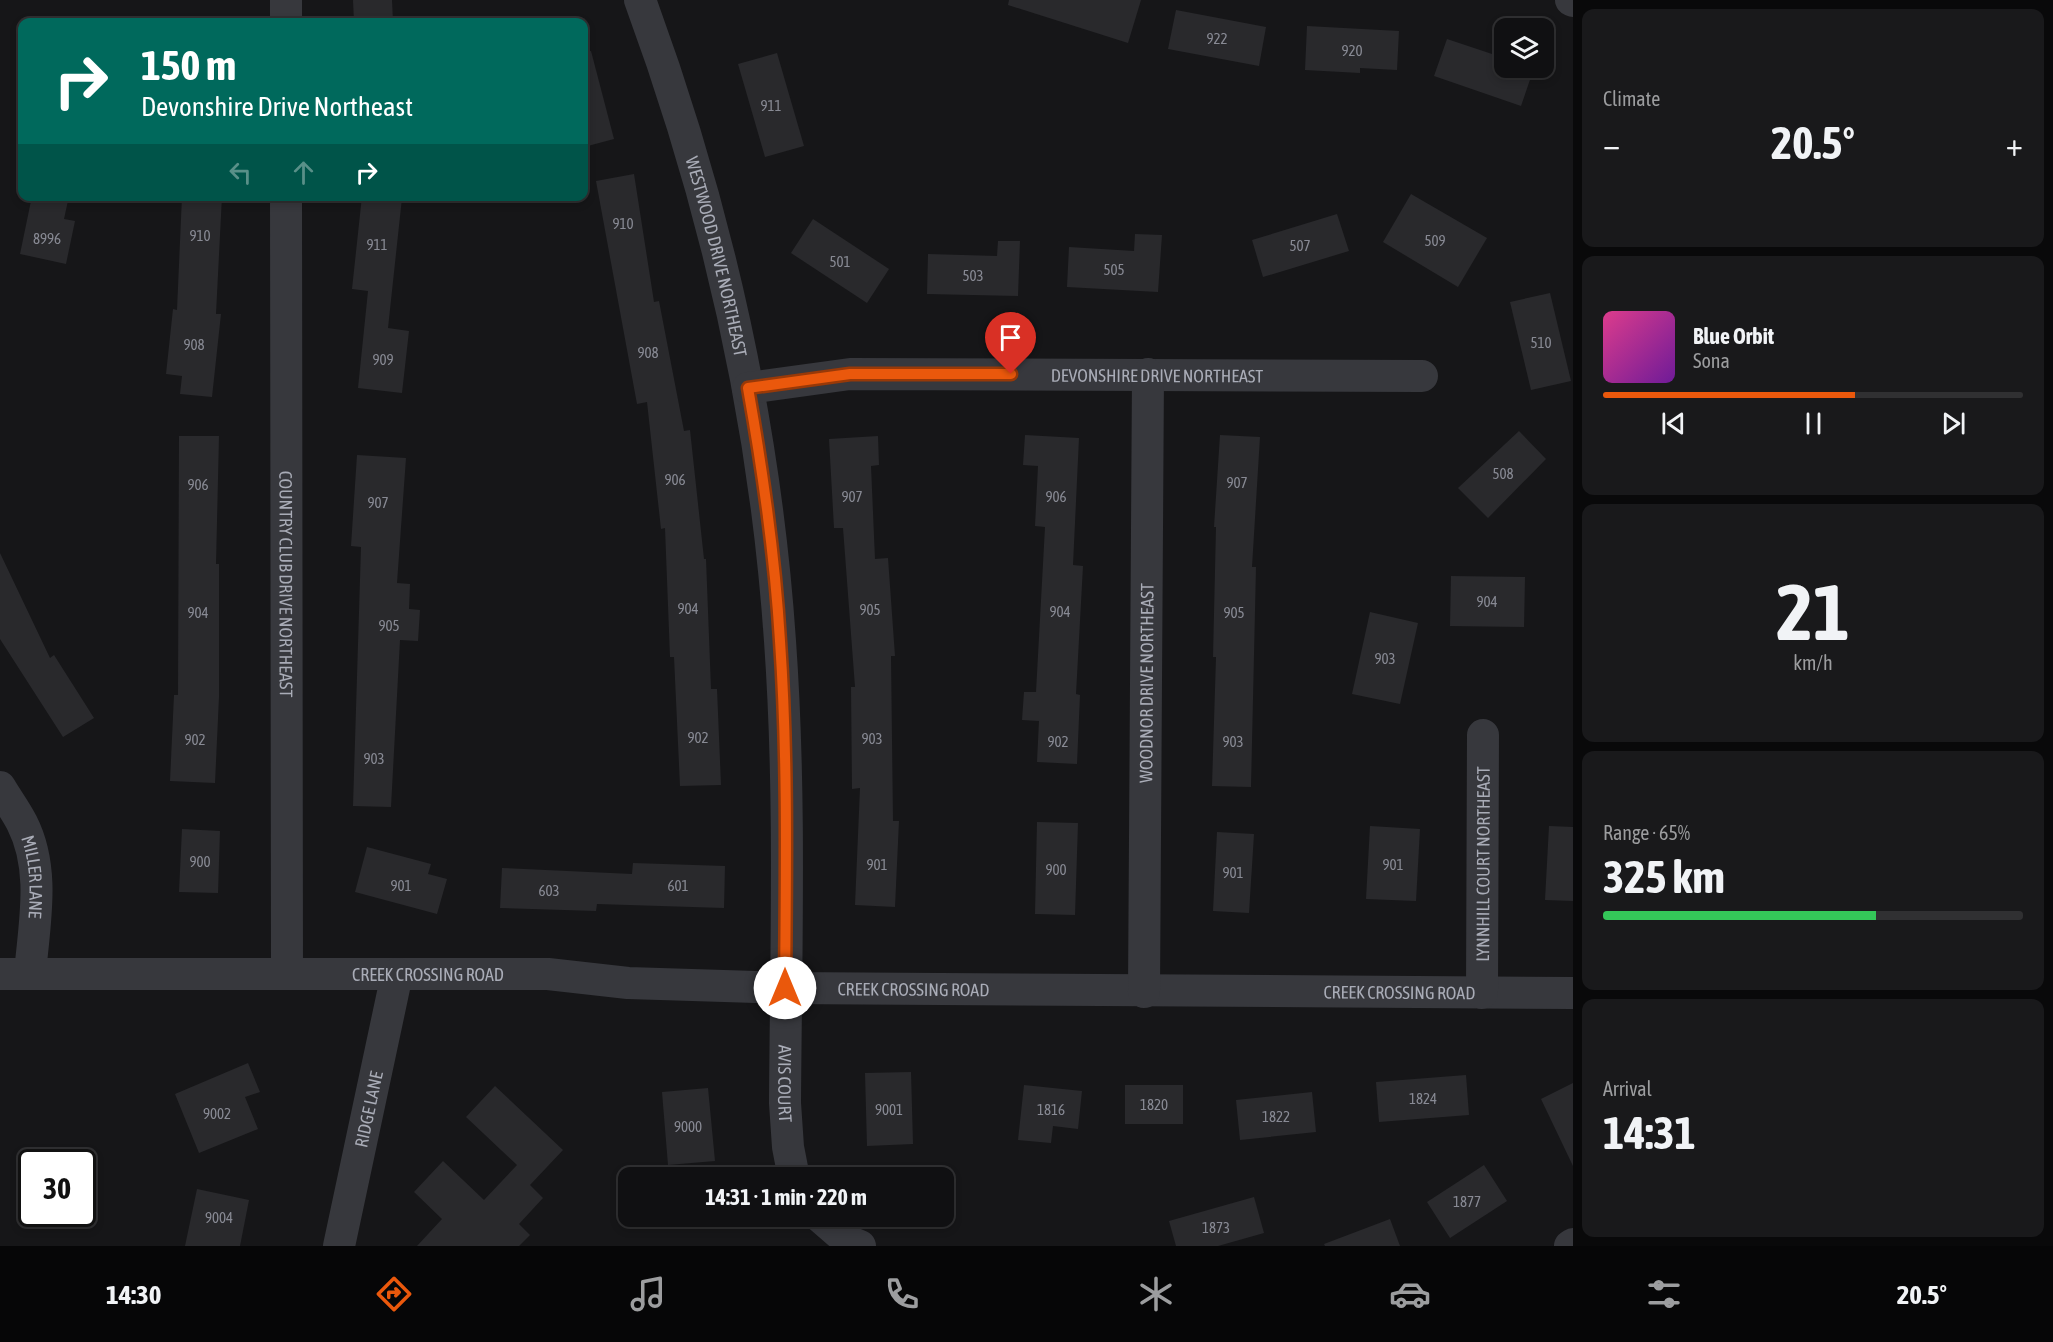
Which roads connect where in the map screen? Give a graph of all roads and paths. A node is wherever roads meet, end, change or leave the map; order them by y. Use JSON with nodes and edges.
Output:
{"nodes":[{"id":1,"x":286,"y":0,"type":"edge"},
{"id":2,"x":640,"y":0,"type":"edge"},
{"id":3,"x":286,"y":18,"type":"edge"},
{"id":4,"x":286,"y":201,"type":"edge"},
{"id":5,"x":1149,"y":374,"type":"junction"},
{"id":6,"x":1422,"y":376,"type":"dead end"},
{"id":7,"x":748,"y":388,"type":"junction"},
{"id":8,"x":1483,"y":735,"type":"dead end"},
{"id":9,"x":0,"y":787,"type":"edge"},
{"id":10,"x":15,"y":974,"type":"edge"},
{"id":11,"x":287,"y":974,"type":"junction"},
{"id":12,"x":397,"y":974,"type":"junction"},
{"id":13,"x":785,"y":988,"type":"junction"},
{"id":14,"x":1144,"y":992,"type":"junction"},
{"id":15,"x":1482,"y":993,"type":"junction"},
{"id":16,"x":1573,"y":993,"type":"edge"},
{"id":17,"x":792,"y":1167,"type":"edge"},
{"id":18,"x":832,"y":1227,"type":"edge"},
{"id":19,"x":339,"y":1246,"type":"edge"},
{"id":20,"x":860,"y":1246,"type":"edge"}],
"edges":[{"from":1,"to":3,"type":"street"},
{"from":2,"to":7,"type":"street","name":"WESTWOOD DRIVE NORTHEAST"},
{"from":4,"to":11,"type":"street","name":"COUNTRY CLUB DRIVE NORTHEAST"},
{"from":5,"to":6,"type":"street","name":"DEVONSHIRE DRIVE NORTHEAST"},
{"from":5,"to":7,"type":"street","name":"DEVONSHIRE DRIVE NORTHEAST"},
{"from":5,"to":14,"type":"street","name":"WOODNOR DRIVE NORTHEAST"},
{"from":7,"to":13,"type":"street","name":"WESTWOOD DRIVE NORTHEAST"},
{"from":8,"to":15,"type":"street","name":"LYNNHILL COURT NORTHEAST"},
{"from":9,"to":10,"type":"street","name":"MILLER LANE"},
{"from":10,"to":11,"type":"street","name":"CREEK CROSSING ROAD"},
{"from":11,"to":12,"type":"street","name":"CREEK CROSSING ROAD"},
{"from":12,"to":13,"type":"street","name":"CREEK CROSSING ROAD"},
{"from":12,"to":19,"type":"street","name":"RIDGE LANE"},
{"from":13,"to":14,"type":"street","name":"CREEK CROSSING ROAD"},
{"from":13,"to":17,"type":"street","name":"AVIS COURT"},
{"from":14,"to":15,"type":"street","name":"CREEK CROSSING ROAD"},
{"from":15,"to":16,"type":"street","name":"CREEK CROSSING ROAD"},
{"from":18,"to":20,"type":"street"}]}
